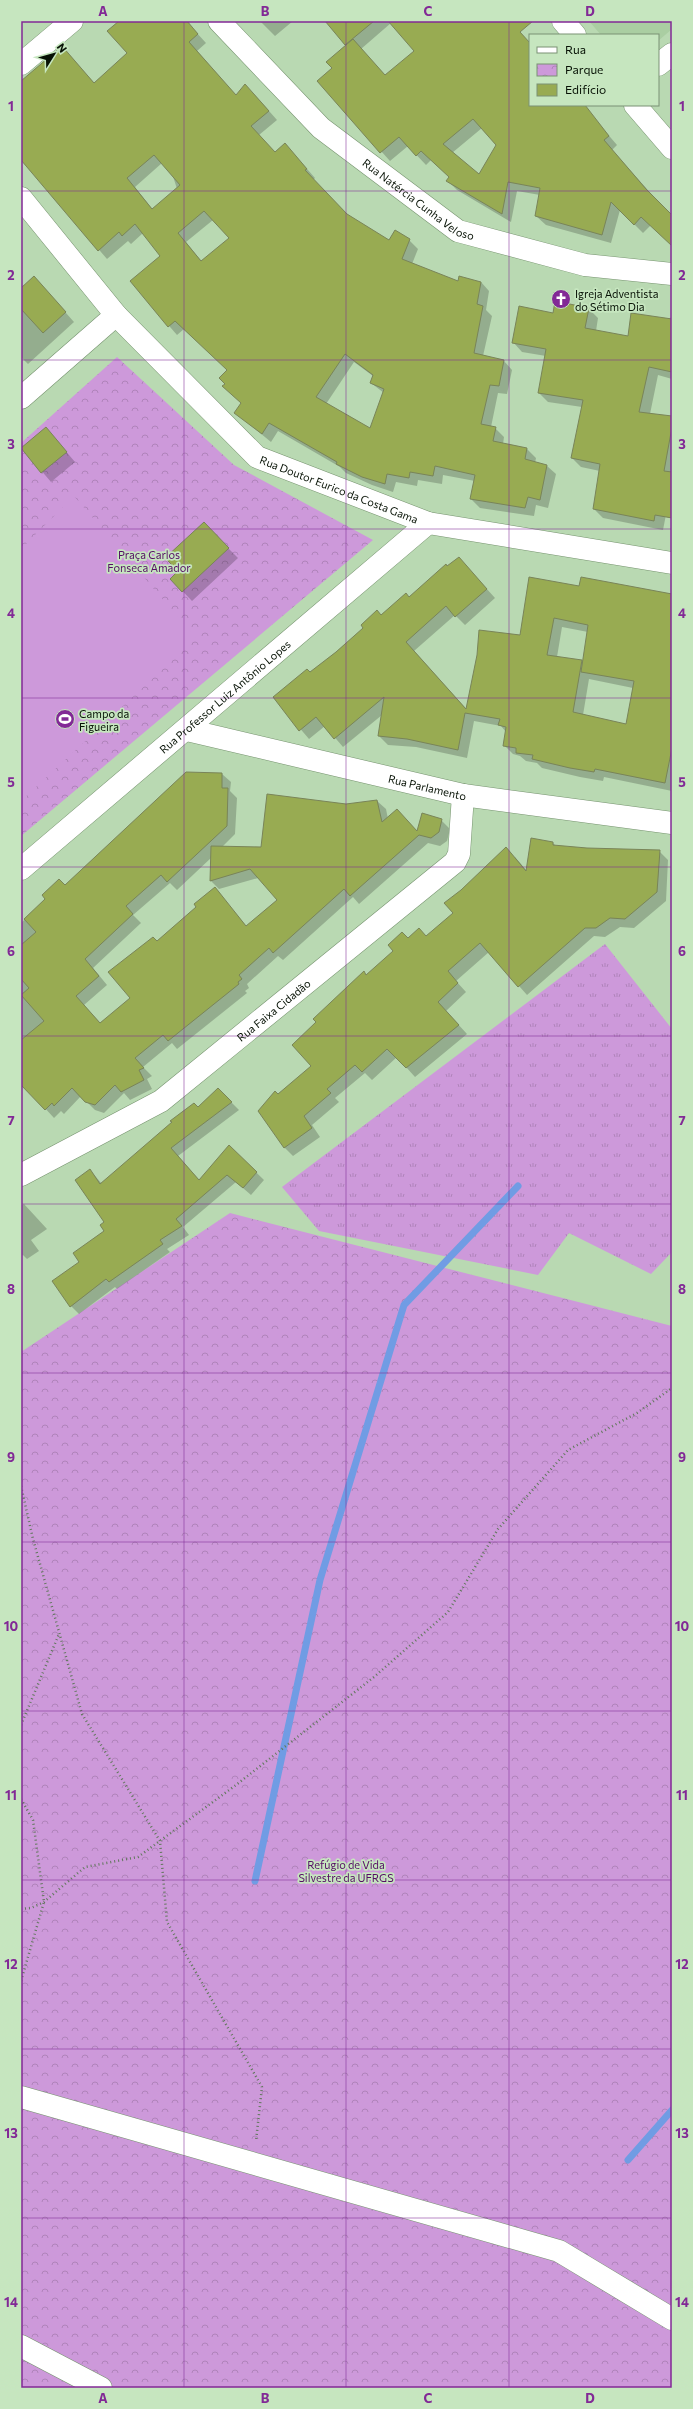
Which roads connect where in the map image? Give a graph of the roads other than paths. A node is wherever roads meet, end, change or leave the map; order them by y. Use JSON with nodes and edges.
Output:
{"nodes":[{"id":1,"x":72,"y":21,"type":"edge"},
{"id":2,"x":219,"y":21,"type":"edge"},
{"id":3,"x":563,"y":21,"type":"edge"},
{"id":4,"x":574,"y":34,"type":"edge"},
{"id":5,"x":672,"y":54,"type":"edge"},
{"id":6,"x":21,"y":64,"type":"edge"},
{"id":7,"x":659,"y":65,"type":"edge"},
{"id":8,"x":636,"y":106,"type":"edge"},
{"id":9,"x":672,"y":148,"type":"edge"},
{"id":10,"x":21,"y":198,"type":"edge"},
{"id":11,"x":672,"y":274,"type":"edge"},
{"id":12,"x":116,"y":315,"type":"junction"},
{"id":13,"x":21,"y":398,"type":"edge"},
{"id":14,"x":428,"y":523,"type":"junction"},
{"id":15,"x":672,"y":563,"type":"edge"},
{"id":16,"x":187,"y":730,"type":"junction"},
{"id":17,"x":463,"y":795,"type":"junction"},
{"id":18,"x":672,"y":823,"type":"edge"},
{"id":19,"x":21,"y":869,"type":"edge"},
{"id":20,"x":21,"y":1175,"type":"edge"},
{"id":21,"x":21,"y":2097,"type":"edge"},
{"id":22,"x":672,"y":2319,"type":"edge"},
{"id":23,"x":21,"y":2346,"type":"edge"},
{"id":24,"x":101,"y":2388,"type":"edge"}],
"edges":[{"from":1,"to":6,"type":"street"},
{"from":2,"to":11,"type":"street","name":"Rua Natércia Cunha Veloso"},
{"from":3,"to":4,"type":"street"},
{"from":5,"to":7,"type":"street"},
{"from":8,"to":9,"type":"street"},
{"from":10,"to":12,"type":"street","name":"Rua Doutor Eurico da Costa Gama"},
{"from":12,"to":13,"type":"street"},
{"from":12,"to":14,"type":"street","name":"Rua Doutor Eurico da Costa Gama"},
{"from":14,"to":15,"type":"street","name":"Rua Doutor Eurico da Costa Gama"},
{"from":14,"to":16,"type":"street","name":"Rua Professor Luiz Antônio Lopes"},
{"from":16,"to":17,"type":"street","name":"Rua Parlamento"},
{"from":16,"to":19,"type":"street","name":"Rua Professor Luiz Antônio Lopes"},
{"from":17,"to":18,"type":"street","name":"Rua Parlamento"},
{"from":17,"to":20,"type":"street","name":"Rua Faixa Cidadão"},
{"from":21,"to":22,"type":"street"},
{"from":23,"to":24,"type":"street"}]}
